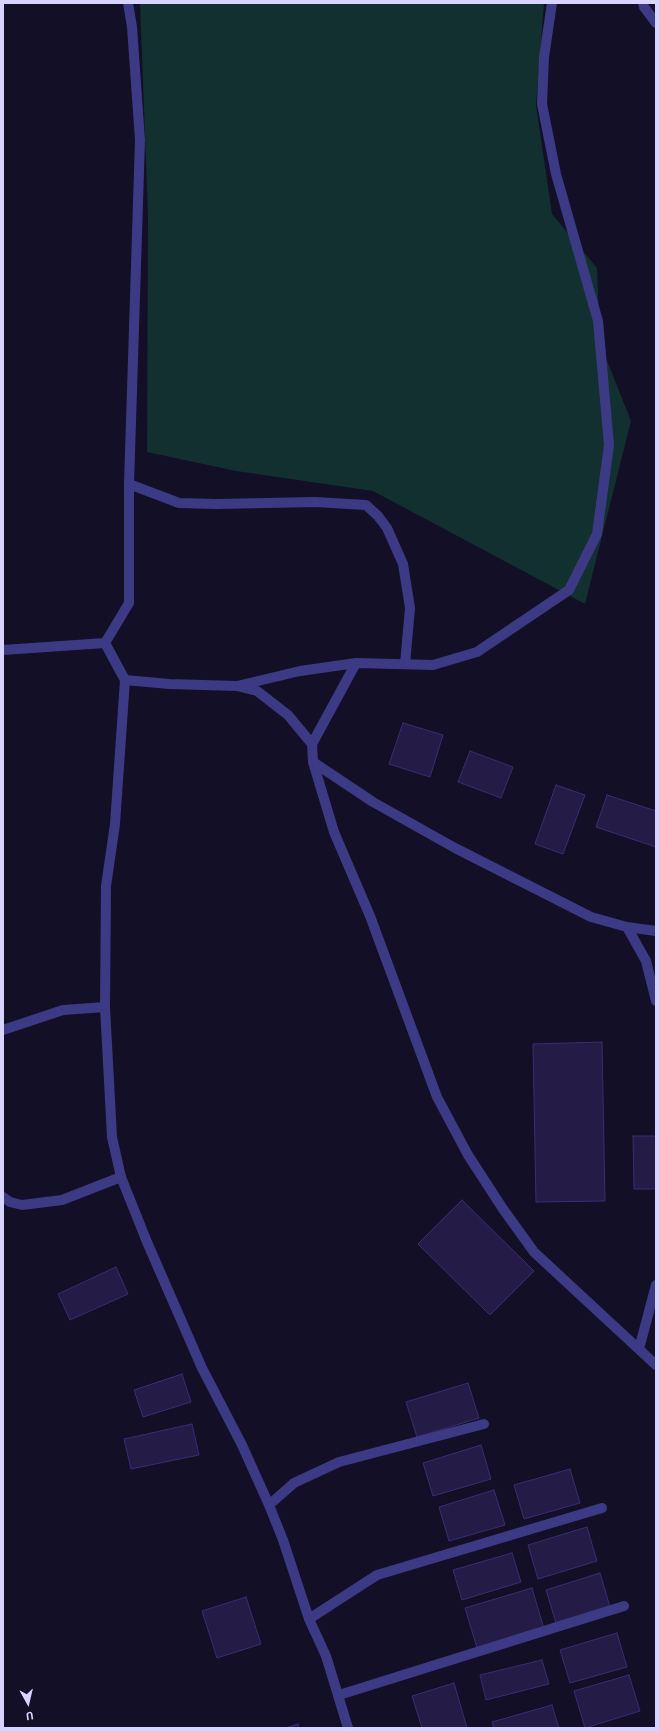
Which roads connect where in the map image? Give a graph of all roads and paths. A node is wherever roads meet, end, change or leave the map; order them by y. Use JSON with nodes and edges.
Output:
{"nodes":[{"id":1,"x":128,"y":3,"type":"edge"},
{"id":2,"x":552,"y":3,"type":"edge"},
{"id":3,"x":643,"y":3,"type":"edge"},
{"id":4,"x":656,"y":23,"type":"edge"},
{"id":5,"x":129,"y":484,"type":"junction"},
{"id":6,"x":105,"y":643,"type":"junction"},
{"id":7,"x":3,"y":650,"type":"edge"},
{"id":8,"x":356,"y":663,"type":"junction"},
{"id":9,"x":405,"y":664,"type":"junction"},
{"id":10,"x":125,"y":680,"type":"junction"},
{"id":11,"x":237,"y":686,"type":"junction"},
{"id":12,"x":312,"y":744,"type":"junction"},
{"id":13,"x":313,"y":762,"type":"junction"},
{"id":14,"x":627,"y":927,"type":"junction"},
{"id":15,"x":656,"y":931,"type":"edge"},
{"id":16,"x":656,"y":1000,"type":"edge"},
{"id":17,"x":105,"y":1008,"type":"junction"},
{"id":18,"x":3,"y":1030,"type":"edge"},
{"id":19,"x":121,"y":1177,"type":"junction"},
{"id":20,"x":5,"y":1203,"type":"edge"},
{"id":21,"x":656,"y":1285,"type":"edge"},
{"id":22,"x":639,"y":1349,"type":"junction"},
{"id":23,"x":656,"y":1365,"type":"edge"},
{"id":24,"x":484,"y":1424,"type":"dead end"},
{"id":25,"x":269,"y":1505,"type":"junction"},
{"id":26,"x":602,"y":1508,"type":"dead end"},
{"id":27,"x":624,"y":1606,"type":"dead end"},
{"id":28,"x":309,"y":1620,"type":"junction"},
{"id":29,"x":339,"y":1695,"type":"junction"},
{"id":30,"x":348,"y":1728,"type":"edge"}],
"edges":[{"from":1,"to":5,"type":"street"},
{"from":2,"to":9,"type":"street"},
{"from":3,"to":4,"type":"street"},
{"from":5,"to":6,"type":"street"},
{"from":5,"to":9,"type":"street"},
{"from":6,"to":7,"type":"street"},
{"from":6,"to":10,"type":"street"},
{"from":8,"to":9,"type":"street"},
{"from":8,"to":11,"type":"street"},
{"from":8,"to":12,"type":"street"},
{"from":10,"to":11,"type":"street"},
{"from":10,"to":17,"type":"street"},
{"from":11,"to":12,"type":"street"},
{"from":12,"to":13,"type":"street"},
{"from":13,"to":14,"type":"street"},
{"from":13,"to":22,"type":"street"},
{"from":14,"to":15,"type":"street"},
{"from":14,"to":16,"type":"street"},
{"from":17,"to":18,"type":"street"},
{"from":17,"to":19,"type":"street"},
{"from":19,"to":20,"type":"street"},
{"from":19,"to":25,"type":"street"},
{"from":21,"to":22,"type":"street"},
{"from":22,"to":23,"type":"street"},
{"from":24,"to":25,"type":"street"},
{"from":25,"to":28,"type":"street"},
{"from":26,"to":28,"type":"street"},
{"from":27,"to":29,"type":"street"},
{"from":28,"to":29,"type":"street"},
{"from":29,"to":30,"type":"street"}]}
